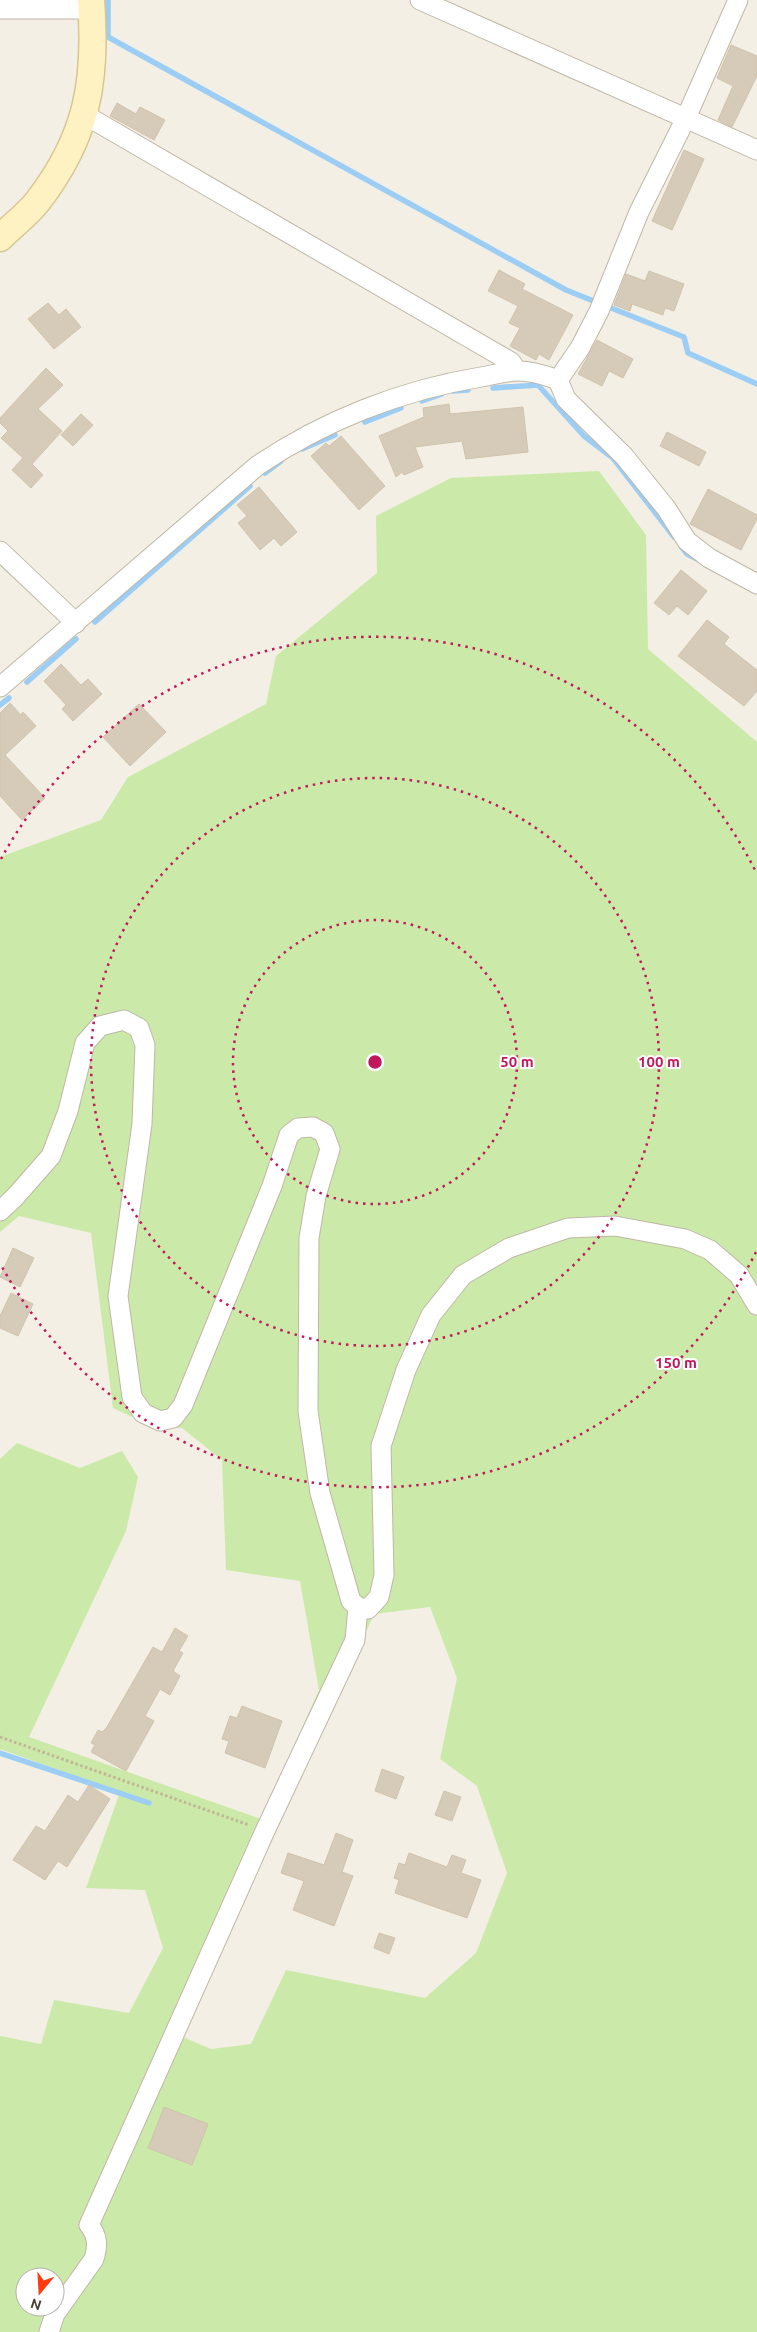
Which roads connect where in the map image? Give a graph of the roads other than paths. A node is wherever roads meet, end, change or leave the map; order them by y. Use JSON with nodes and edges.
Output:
{"nodes":[{"id":1,"x":420,"y":0,"type":"edge"},
{"id":2,"x":738,"y":0,"type":"edge"},
{"id":3,"x":92,"y":4,"type":"edge"},
{"id":4,"x":0,"y":9,"type":"edge"},
{"id":5,"x":85,"y":115,"type":"junction"},
{"id":6,"x":686,"y":118,"type":"junction"},
{"id":7,"x":757,"y":150,"type":"edge"},
{"id":8,"x":0,"y":238,"type":"edge"},
{"id":9,"x":517,"y":371,"type":"junction"},
{"id":10,"x":558,"y":380,"type":"junction"},
{"id":11,"x":0,"y":551,"type":"edge"},
{"id":12,"x":757,"y":584,"type":"edge"},
{"id":13,"x":76,"y":623,"type":"junction"},
{"id":14,"x":0,"y":687,"type":"edge"},
{"id":15,"x":0,"y":1211,"type":"edge"},
{"id":16,"x":757,"y":1305,"type":"edge"},
{"id":17,"x":358,"y":1607,"type":"junction"},
{"id":18,"x":49,"y":2332,"type":"edge"}],
"edges":[{"from":1,"to":6,"type":"street"},
{"from":2,"to":6,"type":"street"},
{"from":3,"to":4,"type":"street"},
{"from":3,"to":5,"type":"main road"},
{"from":5,"to":8,"type":"main road"},
{"from":5,"to":9,"type":"street"},
{"from":6,"to":7,"type":"street"},
{"from":6,"to":10,"type":"street"},
{"from":9,"to":10,"type":"street"},
{"from":9,"to":13,"type":"street"},
{"from":10,"to":12,"type":"street"},
{"from":11,"to":13,"type":"street"},
{"from":13,"to":14,"type":"street"},
{"from":15,"to":17,"type":"street"},
{"from":16,"to":17,"type":"street"},
{"from":17,"to":18,"type":"street"}]}
